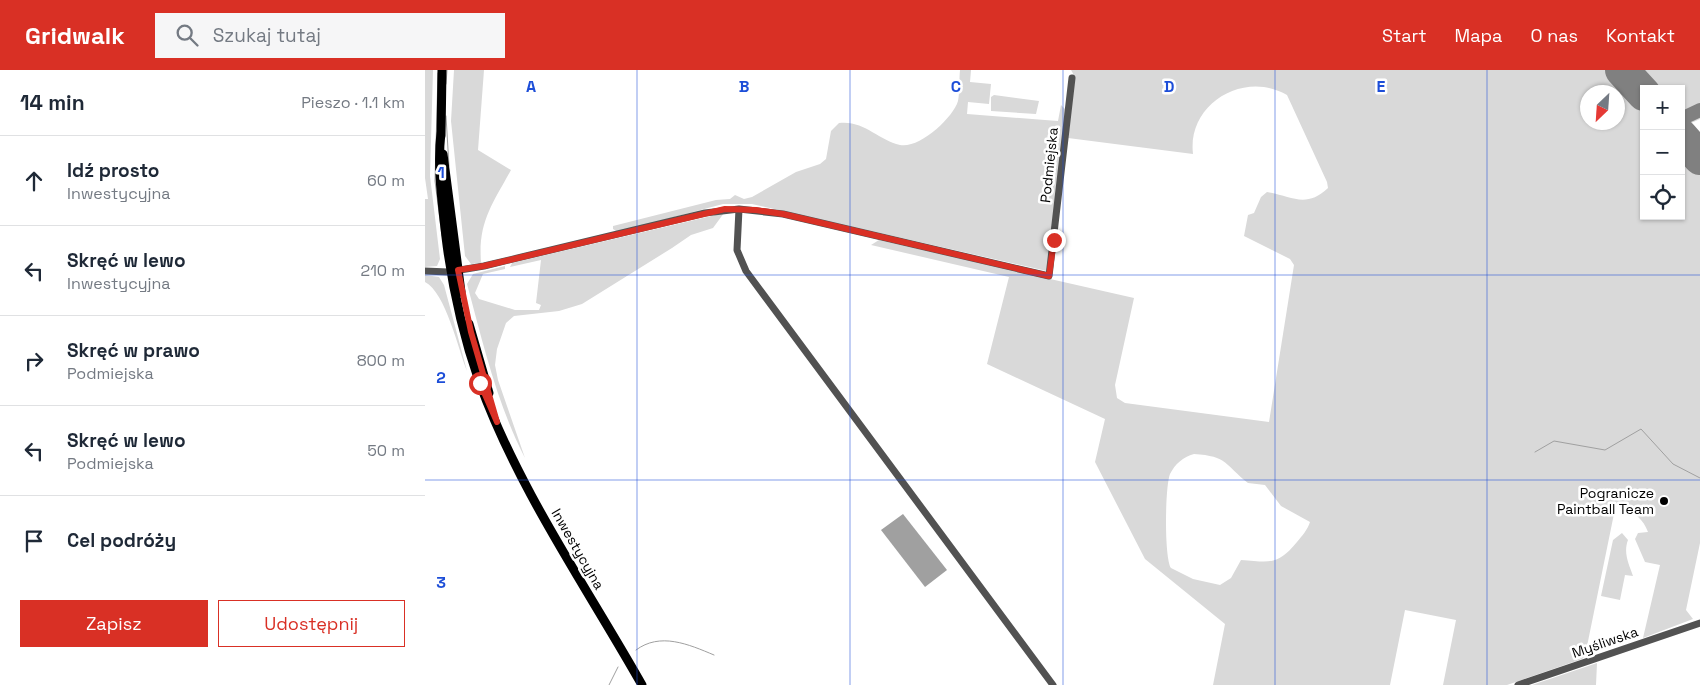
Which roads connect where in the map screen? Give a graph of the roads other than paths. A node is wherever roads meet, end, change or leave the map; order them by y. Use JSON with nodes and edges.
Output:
{"nodes":[{"id":1,"x":442,"y":71,"type":"edge"},
{"id":2,"x":1072,"y":78,"type":"dead end"},
{"id":3,"x":739,"y":209,"type":"junction"},
{"id":4,"x":425,"y":271,"type":"edge"},
{"id":5,"x":454,"y":271,"type":"junction"},
{"id":6,"x":1700,"y":623,"type":"edge"},
{"id":7,"x":642,"y":685,"type":"edge"},
{"id":8,"x":1053,"y":685,"type":"edge"},
{"id":9,"x":1518,"y":685,"type":"edge"}],
"edges":[{"from":1,"to":5,"type":"main road","name":"Inwestycyjna"},
{"from":2,"to":3,"type":"street","name":"Podmiejska"},
{"from":3,"to":5,"type":"street","name":"Podmiejska"},
{"from":3,"to":8,"type":"street"},
{"from":4,"to":5,"type":"street","name":"Podmiejska"},
{"from":5,"to":7,"type":"main road","name":"Inwestycyjna"},
{"from":6,"to":9,"type":"street","name":"Myśliwska"}]}
